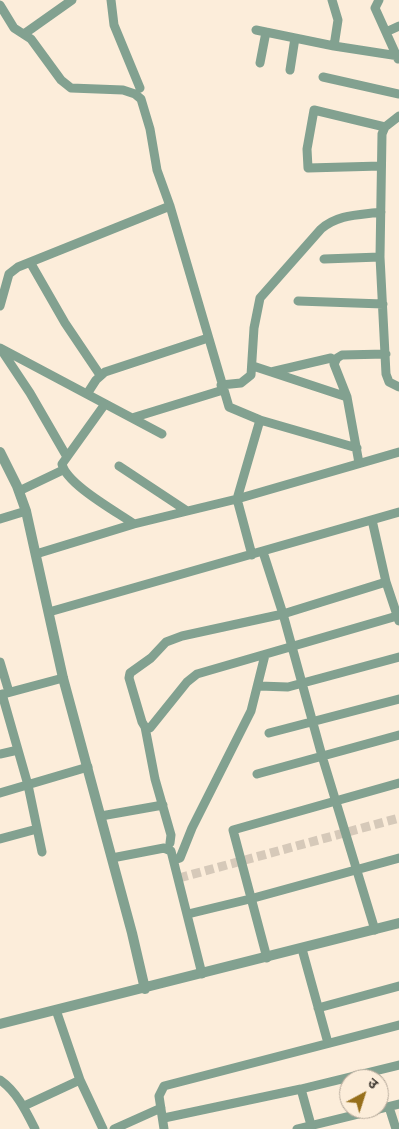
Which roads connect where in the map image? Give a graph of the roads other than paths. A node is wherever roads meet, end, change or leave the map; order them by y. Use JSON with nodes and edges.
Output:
{"nodes":[{"id":1,"x":72,"y":0,"type":"edge"},
{"id":2,"x":111,"y":0,"type":"edge"},
{"id":3,"x":332,"y":0,"type":"edge"},
{"id":4,"x":377,"y":1,"type":"edge"},
{"id":5,"x":0,"y":4,"type":"edge"},
{"id":6,"x":399,"y":26,"type":"edge"},
{"id":7,"x":256,"y":30,"type":"dead end"},
{"id":8,"x":266,"y":32,"type":"junction"},
{"id":9,"x":386,"y":32,"type":"junction"},
{"id":10,"x":24,"y":34,"type":"junction"},
{"id":11,"x":295,"y":38,"type":"junction"},
{"id":12,"x":334,"y":46,"type":"junction"},
{"id":13,"x":398,"y":58,"type":"edge"},
{"id":14,"x":260,"y":63,"type":"dead end"},
{"id":15,"x":290,"y":70,"type":"dead end"},
{"id":16,"x":323,"y":77,"type":"dead end"},
{"id":17,"x":140,"y":88,"type":"dead end"},
{"id":18,"x":399,"y":94,"type":"edge"},
{"id":19,"x":399,"y":116,"type":"edge"},
{"id":20,"x":385,"y":127,"type":"junction"},
{"id":21,"x":381,"y":166,"type":"junction"},
{"id":22,"x":170,"y":206,"type":"junction"},
{"id":23,"x":381,"y":212,"type":"junction"},
{"id":24,"x":380,"y":257,"type":"junction"},
{"id":25,"x":324,"y":259,"type":"dead end"},
{"id":26,"x":30,"y":262,"type":"junction"},
{"id":27,"x":298,"y":301,"type":"dead end"},
{"id":28,"x":383,"y":304,"type":"junction"},
{"id":29,"x":0,"y":306,"type":"edge"},
{"id":30,"x":208,"y":338,"type":"junction"},
{"id":31,"x":0,"y":348,"type":"edge"},
{"id":32,"x":386,"y":354,"type":"junction"},
{"id":33,"x":331,"y":358,"type":"dead end"},
{"id":34,"x":253,"y":366,"type":"junction"},
{"id":35,"x":271,"y":372,"type":"junction"},
{"id":36,"x":100,"y":375,"type":"junction"},
{"id":37,"x":399,"y":387,"type":"edge"},
{"id":38,"x":222,"y":388,"type":"junction"},
{"id":39,"x":87,"y":394,"type":"junction"},
{"id":40,"x":347,"y":397,"type":"junction"},
{"id":41,"x":105,"y":404,"type":"junction"},
{"id":42,"x":132,"y":418,"type":"junction"},
{"id":43,"x":260,"y":420,"type":"junction"},
{"id":44,"x":162,"y":434,"type":"dead end"},
{"id":45,"x":357,"y":448,"type":"junction"},
{"id":46,"x":0,"y":452,"type":"edge"},
{"id":47,"x":399,"y":452,"type":"edge"},
{"id":48,"x":67,"y":457,"type":"junction"},
{"id":49,"x":359,"y":463,"type":"junction"},
{"id":50,"x":119,"y":466,"type":"dead end"},
{"id":51,"x":63,"y":470,"type":"junction"},
{"id":52,"x":19,"y":491,"type":"junction"},
{"id":53,"x":237,"y":499,"type":"junction"},
{"id":54,"x":26,"y":511,"type":"junction"},
{"id":55,"x":187,"y":511,"type":"junction"},
{"id":56,"x":399,"y":512,"type":"edge"},
{"id":57,"x":0,"y":519,"type":"edge"},
{"id":58,"x":372,"y":520,"type":"junction"},
{"id":59,"x":134,"y":524,"type":"junction"},
{"id":60,"x":263,"y":552,"type":"junction"},
{"id":61,"x":36,"y":554,"type":"junction"},
{"id":62,"x":252,"y":555,"type":"junction"},
{"id":63,"x":386,"y":582,"type":"junction"},
{"id":64,"x":49,"y":612,"type":"junction"},
{"id":65,"x":283,"y":614,"type":"junction"},
{"id":66,"x":398,"y":619,"type":"edge"},
{"id":67,"x":293,"y":646,"type":"junction"},
{"id":68,"x":265,"y":655,"type":"junction"},
{"id":69,"x":399,"y":657,"type":"edge"},
{"id":70,"x":0,"y":662,"type":"edge"},
{"id":71,"x":64,"y":678,"type":"junction"},
{"id":72,"x":303,"y":682,"type":"junction"},
{"id":73,"x":259,"y":686,"type":"junction"},
{"id":74,"x":4,"y":694,"type":"edge"},
{"id":75,"x":399,"y":699,"type":"edge"},
{"id":76,"x":312,"y":721,"type":"junction"},
{"id":77,"x":145,"y":727,"type":"junction"},
{"id":78,"x":269,"y":733,"type":"dead end"},
{"id":79,"x":399,"y":735,"type":"edge"},
{"id":80,"x":18,"y":750,"type":"junction"},
{"id":81,"x":0,"y":754,"type":"edge"},
{"id":82,"x":322,"y":756,"type":"junction"},
{"id":83,"x":88,"y":767,"type":"junction"},
{"id":84,"x":257,"y":774,"type":"dead end"},
{"id":85,"x":399,"y":783,"type":"edge"},
{"id":86,"x":28,"y":785,"type":"junction"},
{"id":87,"x":0,"y":792,"type":"edge"},
{"id":88,"x":337,"y":800,"type":"junction"},
{"id":89,"x":163,"y":805,"type":"junction"},
{"id":90,"x":101,"y":816,"type":"junction"},
{"id":91,"x":37,"y":828,"type":"junction"},
{"id":92,"x":0,"y":839,"type":"edge"},
{"id":93,"x":170,"y":843,"type":"dead end"},
{"id":94,"x":42,"y":852,"type":"dead end"},
{"id":95,"x":112,"y":858,"type":"junction"},
{"id":96,"x":399,"y":858,"type":"edge"},
{"id":97,"x":174,"y":860,"type":"junction"},
{"id":98,"x":358,"y":869,"type":"junction"},
{"id":99,"x":250,"y":900,"type":"junction"},
{"id":100,"x":188,"y":914,"type":"junction"},
{"id":101,"x":399,"y":923,"type":"edge"},
{"id":102,"x":375,"y":930,"type":"junction"},
{"id":103,"x":302,"y":949,"type":"junction"},
{"id":104,"x":267,"y":958,"type":"junction"},
{"id":105,"x":202,"y":974,"type":"junction"},
{"id":106,"x":399,"y":986,"type":"edge"},
{"id":107,"x":145,"y":989,"type":"junction"},
{"id":108,"x":318,"y":1008,"type":"junction"},
{"id":109,"x":56,"y":1010,"type":"junction"},
{"id":110,"x":0,"y":1024,"type":"edge"},
{"id":111,"x":399,"y":1025,"type":"edge"},
{"id":112,"x":328,"y":1043,"type":"junction"},
{"id":113,"x":399,"y":1065,"type":"edge"},
{"id":114,"x":0,"y":1080,"type":"edge"},
{"id":115,"x":80,"y":1080,"type":"junction"},
{"id":116,"x":301,"y":1089,"type":"junction"},
{"id":117,"x":399,"y":1104,"type":"edge"},
{"id":118,"x":24,"y":1106,"type":"junction"},
{"id":119,"x":389,"y":1107,"type":"joint"},
{"id":120,"x":161,"y":1108,"type":"junction"},
{"id":121,"x":164,"y":1118,"type":"junction"},
{"id":122,"x":340,"y":1119,"type":"edge"},
{"id":123,"x":311,"y":1126,"type":"junction"},
{"id":124,"x":35,"y":1129,"type":"edge"},
{"id":125,"x":103,"y":1129,"type":"edge"},
{"id":126,"x":114,"y":1129,"type":"edge"},
{"id":127,"x":164,"y":1129,"type":"edge"},
{"id":128,"x":300,"y":1129,"type":"edge"},
{"id":129,"x":396,"y":1129,"type":"edge"}],
"edges":[{"from":1,"to":10,"type":"street"},
{"from":2,"to":17,"type":"street"},
{"from":3,"to":12,"type":"street"},
{"from":4,"to":9,"type":"street"},
{"from":5,"to":10,"type":"street"},
{"from":6,"to":9,"type":"street"},
{"from":7,"to":8,"type":"street"},
{"from":8,"to":11,"type":"street"},
{"from":8,"to":14,"type":"street"},
{"from":9,"to":13,"type":"street"},
{"from":10,"to":22,"type":"street"},
{"from":11,"to":12,"type":"street"},
{"from":11,"to":15,"type":"street"},
{"from":12,"to":13,"type":"street"},
{"from":16,"to":18,"type":"street"},
{"from":19,"to":20,"type":"street"},
{"from":20,"to":21,"type":"street"},
{"from":20,"to":21,"type":"street"},
{"from":21,"to":23,"type":"street"},
{"from":22,"to":26,"type":"street"},
{"from":22,"to":30,"type":"street"},
{"from":23,"to":24,"type":"street"},
{"from":23,"to":34,"type":"street"},
{"from":24,"to":25,"type":"street"},
{"from":24,"to":28,"type":"street"},
{"from":26,"to":29,"type":"street"},
{"from":26,"to":36,"type":"street"},
{"from":27,"to":28,"type":"street"},
{"from":28,"to":32,"type":"street"},
{"from":30,"to":36,"type":"street"},
{"from":30,"to":38,"type":"street"},
{"from":31,"to":39,"type":"street"},
{"from":31,"to":48,"type":"street"},
{"from":32,"to":37,"type":"street"},
{"from":32,"to":40,"type":"street"},
{"from":33,"to":35,"type":"street"},
{"from":34,"to":35,"type":"street"},
{"from":34,"to":38,"type":"street"},
{"from":35,"to":40,"type":"street"},
{"from":36,"to":39,"type":"street"},
{"from":38,"to":42,"type":"street"},
{"from":38,"to":43,"type":"street"},
{"from":39,"to":41,"type":"street"},
{"from":40,"to":45,"type":"street"},
{"from":41,"to":42,"type":"street"},
{"from":41,"to":48,"type":"street"},
{"from":42,"to":44,"type":"street"},
{"from":43,"to":45,"type":"street"},
{"from":43,"to":53,"type":"street"},
{"from":45,"to":49,"type":"street"},
{"from":46,"to":52,"type":"street"},
{"from":47,"to":49,"type":"street"},
{"from":48,"to":51,"type":"street"},
{"from":49,"to":53,"type":"street"},
{"from":50,"to":55,"type":"street"},
{"from":51,"to":52,"type":"street"},
{"from":51,"to":59,"type":"street"},
{"from":52,"to":54,"type":"street"},
{"from":53,"to":55,"type":"street"},
{"from":53,"to":62,"type":"street"},
{"from":54,"to":57,"type":"street"},
{"from":54,"to":61,"type":"street"},
{"from":55,"to":59,"type":"street"},
{"from":56,"to":58,"type":"street"},
{"from":58,"to":60,"type":"street"},
{"from":58,"to":63,"type":"street"},
{"from":59,"to":61,"type":"street"},
{"from":60,"to":62,"type":"street"},
{"from":60,"to":65,"type":"street"},
{"from":61,"to":64,"type":"street"},
{"from":62,"to":64,"type":"street"},
{"from":63,"to":65,"type":"street"},
{"from":63,"to":66,"type":"street"},
{"from":64,"to":71,"type":"street"},
{"from":65,"to":67,"type":"street"},
{"from":65,"to":77,"type":"street"},
{"from":66,"to":67,"type":"street"},
{"from":67,"to":68,"type":"street"},
{"from":67,"to":72,"type":"street"},
{"from":68,"to":73,"type":"street"},
{"from":68,"to":77,"type":"street"},
{"from":69,"to":72,"type":"street"},
{"from":70,"to":74,"type":"street"},
{"from":71,"to":74,"type":"street"},
{"from":71,"to":83,"type":"street"},
{"from":72,"to":73,"type":"street"},
{"from":72,"to":76,"type":"street"},
{"from":73,"to":97,"type":"street"},
{"from":74,"to":80,"type":"street"},
{"from":75,"to":76,"type":"street"},
{"from":76,"to":78,"type":"street"},
{"from":76,"to":82,"type":"street"},
{"from":77,"to":89,"type":"street"},
{"from":79,"to":82,"type":"street"},
{"from":80,"to":81,"type":"street"},
{"from":80,"to":86,"type":"street"},
{"from":82,"to":84,"type":"street"},
{"from":82,"to":88,"type":"street"},
{"from":83,"to":86,"type":"street"},
{"from":83,"to":90,"type":"street"},
{"from":85,"to":88,"type":"street"},
{"from":86,"to":87,"type":"street"},
{"from":86,"to":91,"type":"street"},
{"from":88,"to":98,"type":"street"},
{"from":88,"to":99,"type":"street"},
{"from":89,"to":90,"type":"street"},
{"from":89,"to":93,"type":"street"},
{"from":90,"to":95,"type":"street"},
{"from":91,"to":92,"type":"street"},
{"from":91,"to":94,"type":"street"},
{"from":95,"to":97,"type":"street"},
{"from":95,"to":107,"type":"street"},
{"from":96,"to":98,"type":"street"},
{"from":97,"to":100,"type":"street"},
{"from":98,"to":99,"type":"street"},
{"from":98,"to":102,"type":"street"},
{"from":99,"to":100,"type":"street"},
{"from":99,"to":104,"type":"street"},
{"from":100,"to":105,"type":"street"},
{"from":101,"to":102,"type":"street"},
{"from":102,"to":103,"type":"street"},
{"from":103,"to":104,"type":"street"},
{"from":103,"to":108,"type":"street"},
{"from":104,"to":105,"type":"street"},
{"from":105,"to":107,"type":"street"},
{"from":106,"to":108,"type":"street"},
{"from":107,"to":109,"type":"street"},
{"from":108,"to":112,"type":"street"},
{"from":109,"to":110,"type":"street"},
{"from":109,"to":115,"type":"street"},
{"from":111,"to":112,"type":"street"},
{"from":112,"to":120,"type":"street"},
{"from":113,"to":116,"type":"street"},
{"from":114,"to":118,"type":"street"},
{"from":115,"to":118,"type":"street"},
{"from":115,"to":125,"type":"street"},
{"from":116,"to":121,"type":"street"},
{"from":116,"to":123,"type":"street"},
{"from":117,"to":119,"type":"street"},
{"from":118,"to":124,"type":"street"},
{"from":119,"to":129,"type":"street"},
{"from":120,"to":121,"type":"street"},
{"from":120,"to":126,"type":"street"},
{"from":121,"to":127,"type":"street"},
{"from":122,"to":123,"type":"street"},
{"from":123,"to":128,"type":"street"}]}
